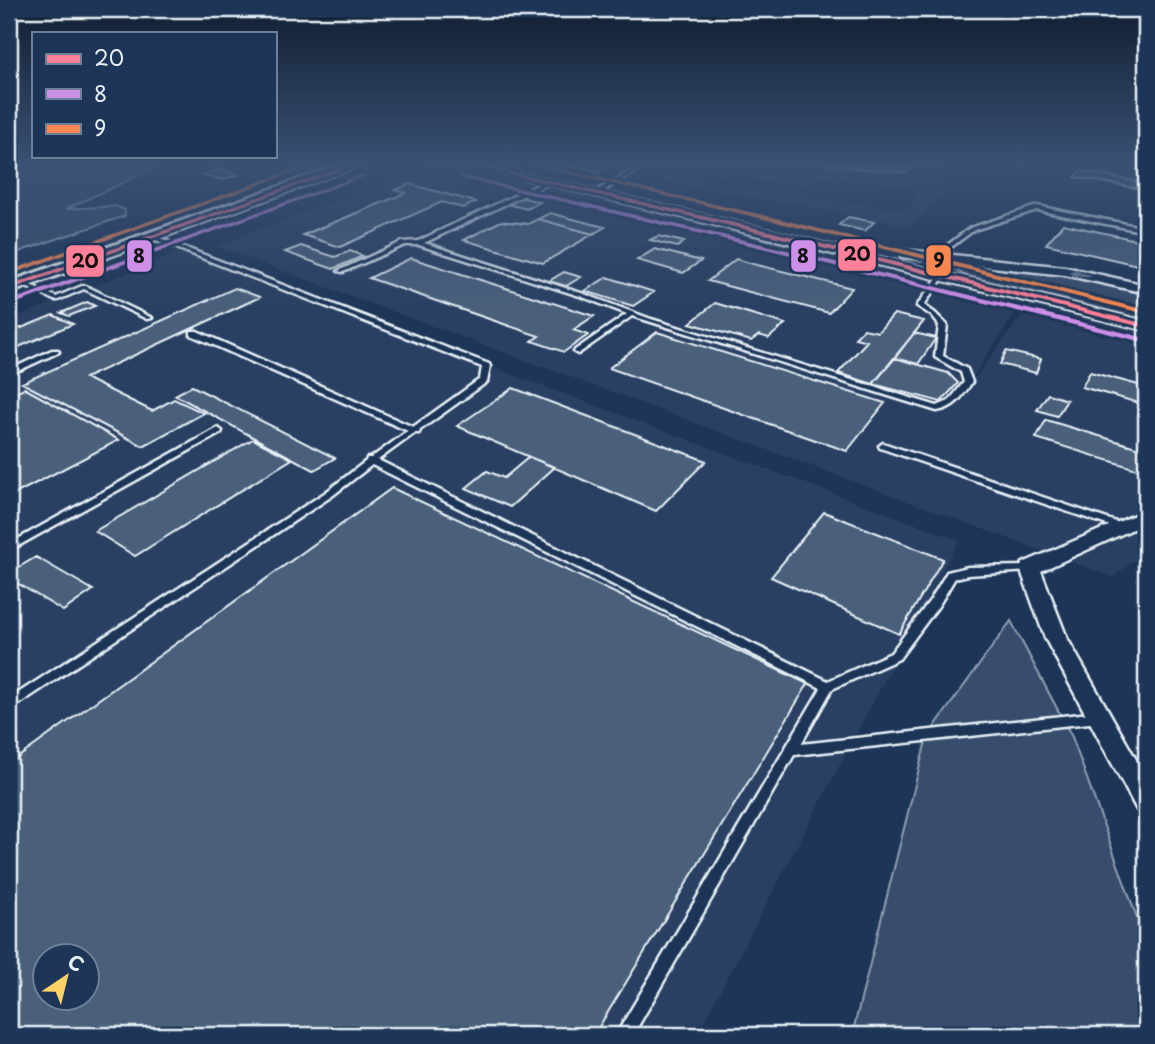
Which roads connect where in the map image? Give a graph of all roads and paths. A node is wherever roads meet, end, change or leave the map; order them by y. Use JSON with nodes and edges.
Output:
{"nodes":[{"id":1,"x":219,"y":212,"type":"edge"},
{"id":2,"x":485,"y":212,"type":"edge"},
{"id":3,"x":677,"y":212,"type":"edge"},
{"id":4,"x":1025,"y":212,"type":"edge"},
{"id":5,"x":1055,"y":212,"type":"edge"},
{"id":6,"x":1146,"y":230,"type":"edge"},
{"id":7,"x":769,"y":233,"type":"junction"},
{"id":8,"x":150,"y":236,"type":"junction"},
{"id":9,"x":419,"y":243,"type":"junction"},
{"id":10,"x":932,"y":259,"type":"junction"},
{"id":11,"x":341,"y":271,"type":"dead end"},
{"id":12,"x":942,"y":275,"type":"junction"},
{"id":13,"x":15,"y":285,"type":"edge"},
{"id":14,"x":1146,"y":289,"type":"edge"},
{"id":15,"x":631,"y":314,"type":"junction"},
{"id":16,"x":149,"y":318,"type":"dead end"},
{"id":17,"x":1146,"y":326,"type":"edge"},
{"id":18,"x":194,"y":333,"type":"dead end"},
{"id":19,"x":55,"y":352,"type":"dead end"},
{"id":20,"x":579,"y":352,"type":"dead end"},
{"id":21,"x":9,"y":373,"type":"edge"},
{"id":22,"x":218,"y":430,"type":"dead end"},
{"id":23,"x":416,"y":431,"type":"junction"},
{"id":24,"x":883,"y":446,"type":"dead end"},
{"id":25,"x":370,"y":460,"type":"junction"},
{"id":26,"x":1146,"y":516,"type":"edge"},
{"id":27,"x":1119,"y":526,"type":"junction"},
{"id":28,"x":9,"y":548,"type":"edge"},
{"id":29,"x":1030,"y":568,"type":"junction"},
{"id":30,"x":828,"y":686,"type":"junction"},
{"id":31,"x":9,"y":705,"type":"edge"},
{"id":32,"x":1099,"y":717,"type":"junction"},
{"id":33,"x":791,"y":750,"type":"junction"},
{"id":34,"x":1146,"y":803,"type":"edge"},
{"id":35,"x":624,"y":1035,"type":"edge"}],
"edges":[{"from":1,"to":8,"type":"main road"},
{"from":2,"to":9,"type":"lane"},
{"from":3,"to":7,"type":"street"},
{"from":4,"to":10,"type":"lane"},
{"from":5,"to":6,"type":"lane"},
{"from":7,"to":10,"type":"street"},
{"from":7,"to":12,"type":"street"},
{"from":8,"to":13,"type":"main road"},
{"from":8,"to":23,"type":"lane"},
{"from":9,"to":11,"type":"lane"},
{"from":9,"to":15,"type":"lane"},
{"from":14,"to":10,"type":"street","one_way":true},
{"from":12,"to":15,"type":"lane"},
{"from":12,"to":17,"type":"street"},
{"from":13,"to":16,"type":"lane"},
{"from":15,"to":20,"type":"lane"},
{"from":18,"to":23,"type":"lane"},
{"from":19,"to":21,"type":"lane"},
{"from":22,"to":28,"type":"lane"},
{"from":23,"to":25,"type":"lane"},
{"from":24,"to":27,"type":"lane"},
{"from":25,"to":30,"type":"lane"},
{"from":25,"to":31,"type":"lane"},
{"from":26,"to":27,"type":"street"},
{"from":27,"to":29,"type":"street"},
{"from":29,"to":30,"type":"lane"},
{"from":29,"to":32,"type":"street"},
{"from":30,"to":33,"type":"lane"},
{"from":32,"to":33,"type":"lane"},
{"from":32,"to":34,"type":"street"},
{"from":33,"to":35,"type":"lane"}]}
